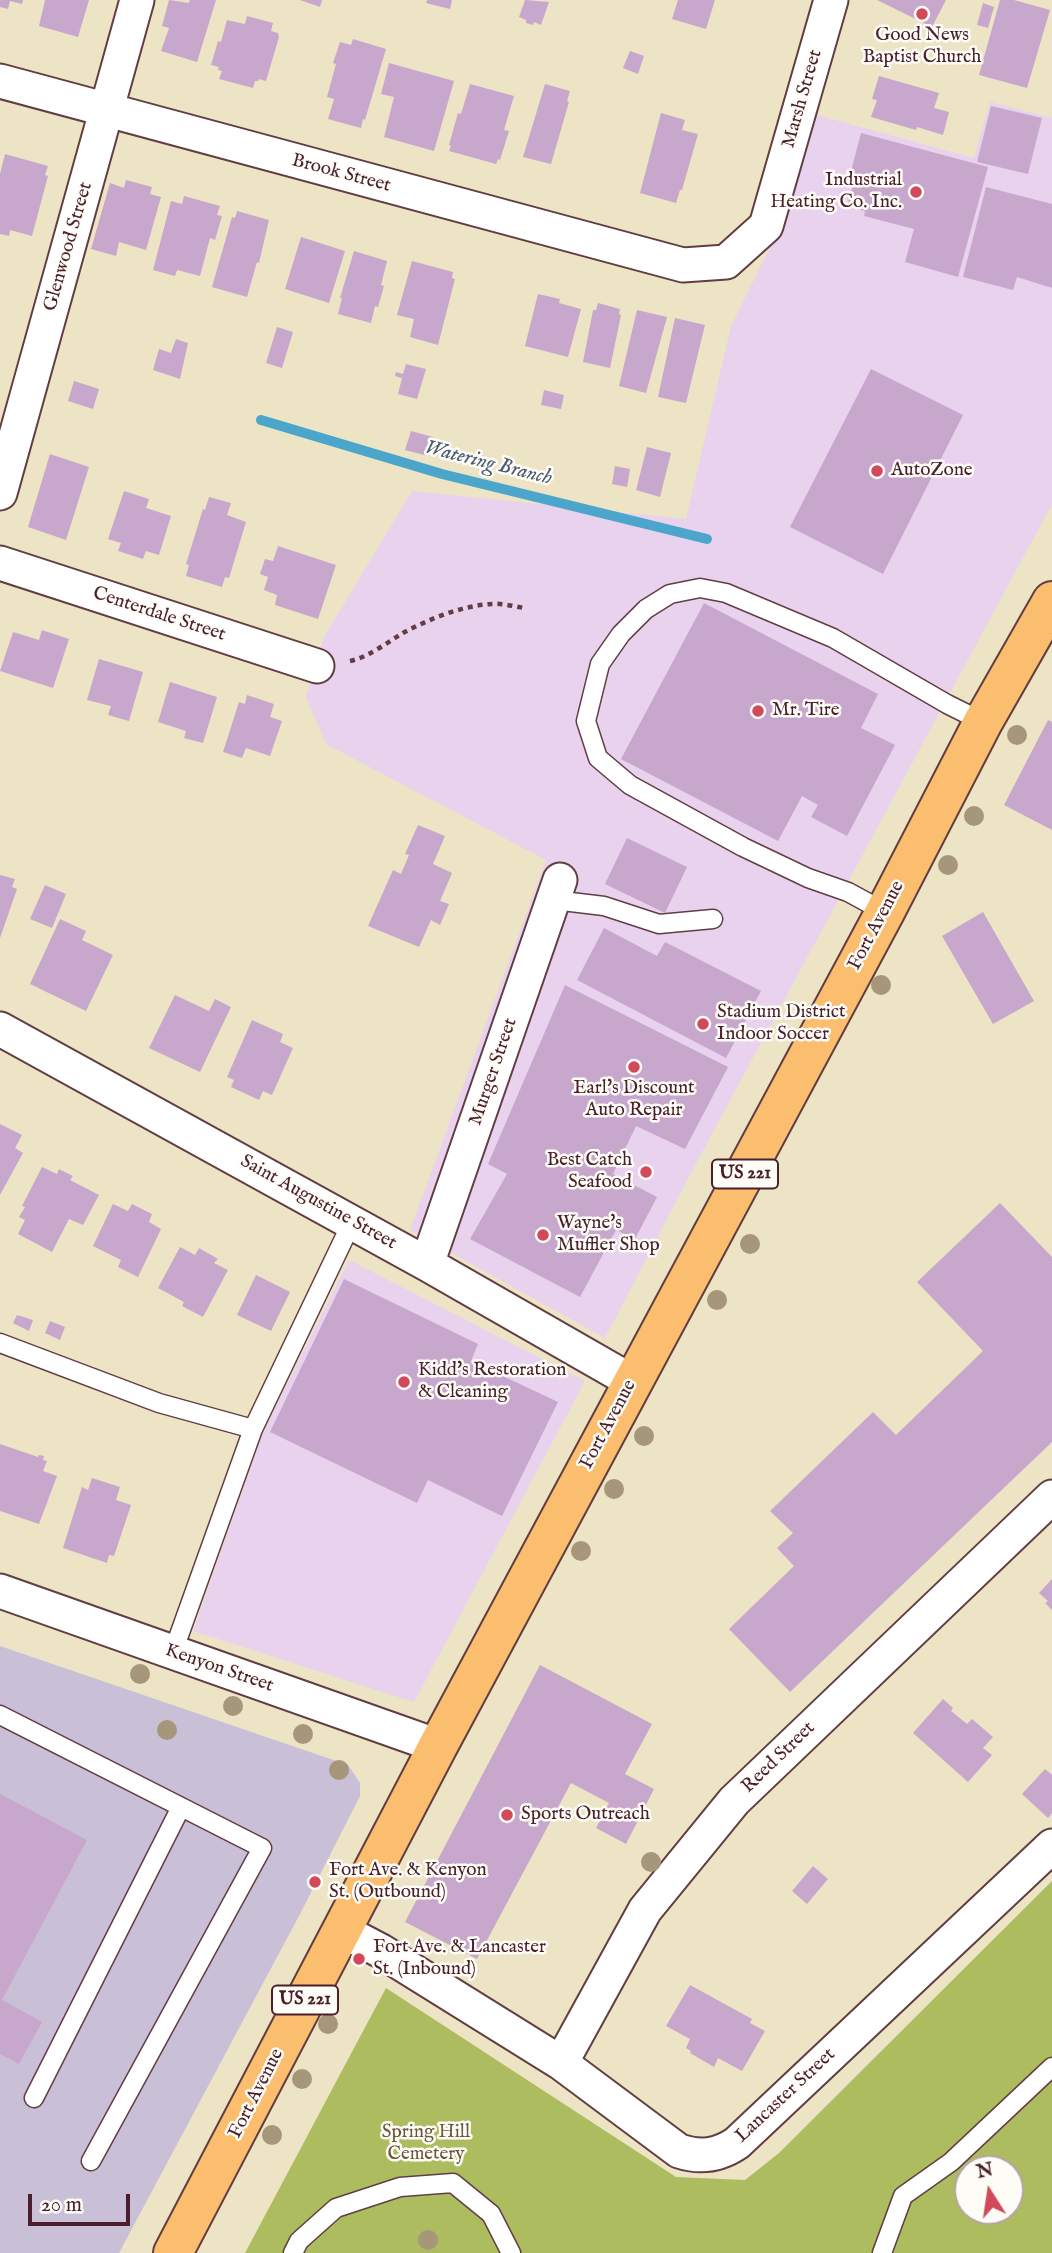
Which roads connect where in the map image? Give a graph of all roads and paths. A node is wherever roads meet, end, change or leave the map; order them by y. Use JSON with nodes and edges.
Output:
{"nodes":[{"id":1,"x":137,"y":0,"type":"edge"},
{"id":2,"x":831,"y":0,"type":"edge"},
{"id":3,"x":0,"y":81,"type":"edge"},
{"id":4,"x":106,"y":111,"type":"junction"},
{"id":5,"x":683,"y":265,"type":"joint"},
{"id":6,"x":0,"y":494,"type":"edge"},
{"id":7,"x":0,"y":563,"type":"edge"},
{"id":8,"x":1052,"y":601,"type":"edge"},
{"id":9,"x":524,"y":608,"type":"dead end"},
{"id":10,"x":332,"y":664,"type":"joint"},
{"id":11,"x":984,"y":722,"type":"junction"},
{"id":12,"x":557,"y":890,"type":"joint"},
{"id":13,"x":885,"y":912,"type":"junction"},
{"id":14,"x":713,"y":919,"type":"dead end"},
{"id":15,"x":0,"y":1029,"type":"edge"},
{"id":16,"x":352,"y":1222,"type":"junction"},
{"id":17,"x":428,"y":1264,"type":"junction"},
{"id":18,"x":0,"y":1343,"type":"edge"},
{"id":19,"x":633,"y":1382,"type":"junction"},
{"id":20,"x":253,"y":1429,"type":"junction"},
{"id":21,"x":1052,"y":1497,"type":"edge"},
{"id":22,"x":0,"y":1591,"type":"edge"},
{"id":23,"x":173,"y":1652,"type":"junction"},
{"id":24,"x":0,"y":1715,"type":"edge"},
{"id":25,"x":438,"y":1746,"type":"junction"},
{"id":26,"x":181,"y":1807,"type":"junction"},
{"id":27,"x":1052,"y":1846,"type":"edge"},
{"id":28,"x":341,"y":1930,"type":"junction"},
{"id":29,"x":561,"y":2063,"type":"junction"},
{"id":30,"x":1052,"y":2067,"type":"edge"},
{"id":31,"x":34,"y":2098,"type":"dead end"},
{"id":32,"x":91,"y":2161,"type":"dead end"},
{"id":33,"x":173,"y":2253,"type":"edge"},
{"id":34,"x":293,"y":2253,"type":"edge"},
{"id":35,"x":512,"y":2253,"type":"edge"},
{"id":36,"x":882,"y":2253,"type":"edge"}],
"edges":[{"from":1,"to":4,"type":"street","name":"Glenwood Street"},
{"from":2,"to":5,"type":"street","name":"Marsh Street"},
{"from":3,"to":4,"type":"street","name":"Brook Street"},
{"from":4,"to":5,"type":"street","name":"Brook Street"},
{"from":4,"to":6,"type":"street","name":"Glenwood Street"},
{"from":7,"to":10,"type":"street","name":"Centerdale Street"},
{"from":8,"to":11,"type":"main road","name":"Fort Avenue","number":"US 221"},
{"from":9,"to":10,"type":"path"},
{"from":11,"to":13,"type":"main road","name":"Fort Avenue","number":"US 221"},
{"from":11,"to":13,"type":"lane"},
{"from":12,"to":14,"type":"lane"},
{"from":12,"to":17,"type":"street","name":"Murger Street"},
{"from":13,"to":19,"type":"main road","name":"Fort Avenue","number":"US 221"},
{"from":15,"to":16,"type":"street","name":"Saint Augustine Street"},
{"from":16,"to":17,"type":"street","name":"Saint Augustine Street"},
{"from":16,"to":20,"type":"lane"},
{"from":17,"to":19,"type":"street","name":"Saint Augustine Street"},
{"from":18,"to":20,"type":"lane"},
{"from":19,"to":25,"type":"main road","name":"Fort Avenue","number":"US 221"},
{"from":20,"to":23,"type":"lane"},
{"from":21,"to":29,"type":"street","name":"Reed Street"},
{"from":22,"to":23,"type":"street","name":"Kenyon Street"},
{"from":23,"to":25,"type":"street","name":"Kenyon Street"},
{"from":24,"to":26,"type":"lane"},
{"from":25,"to":28,"type":"main road","name":"Fort Avenue","number":"US 221"},
{"from":26,"to":31,"type":"lane"},
{"from":26,"to":32,"type":"lane"},
{"from":27,"to":29,"type":"street","name":"Lancaster Street"},
{"from":28,"to":29,"type":"street","name":"Lancaster Street"},
{"from":28,"to":33,"type":"main road","name":"Fort Avenue","number":"US 221"},
{"from":30,"to":36,"type":"lane"},
{"from":34,"to":35,"type":"lane"}]}
